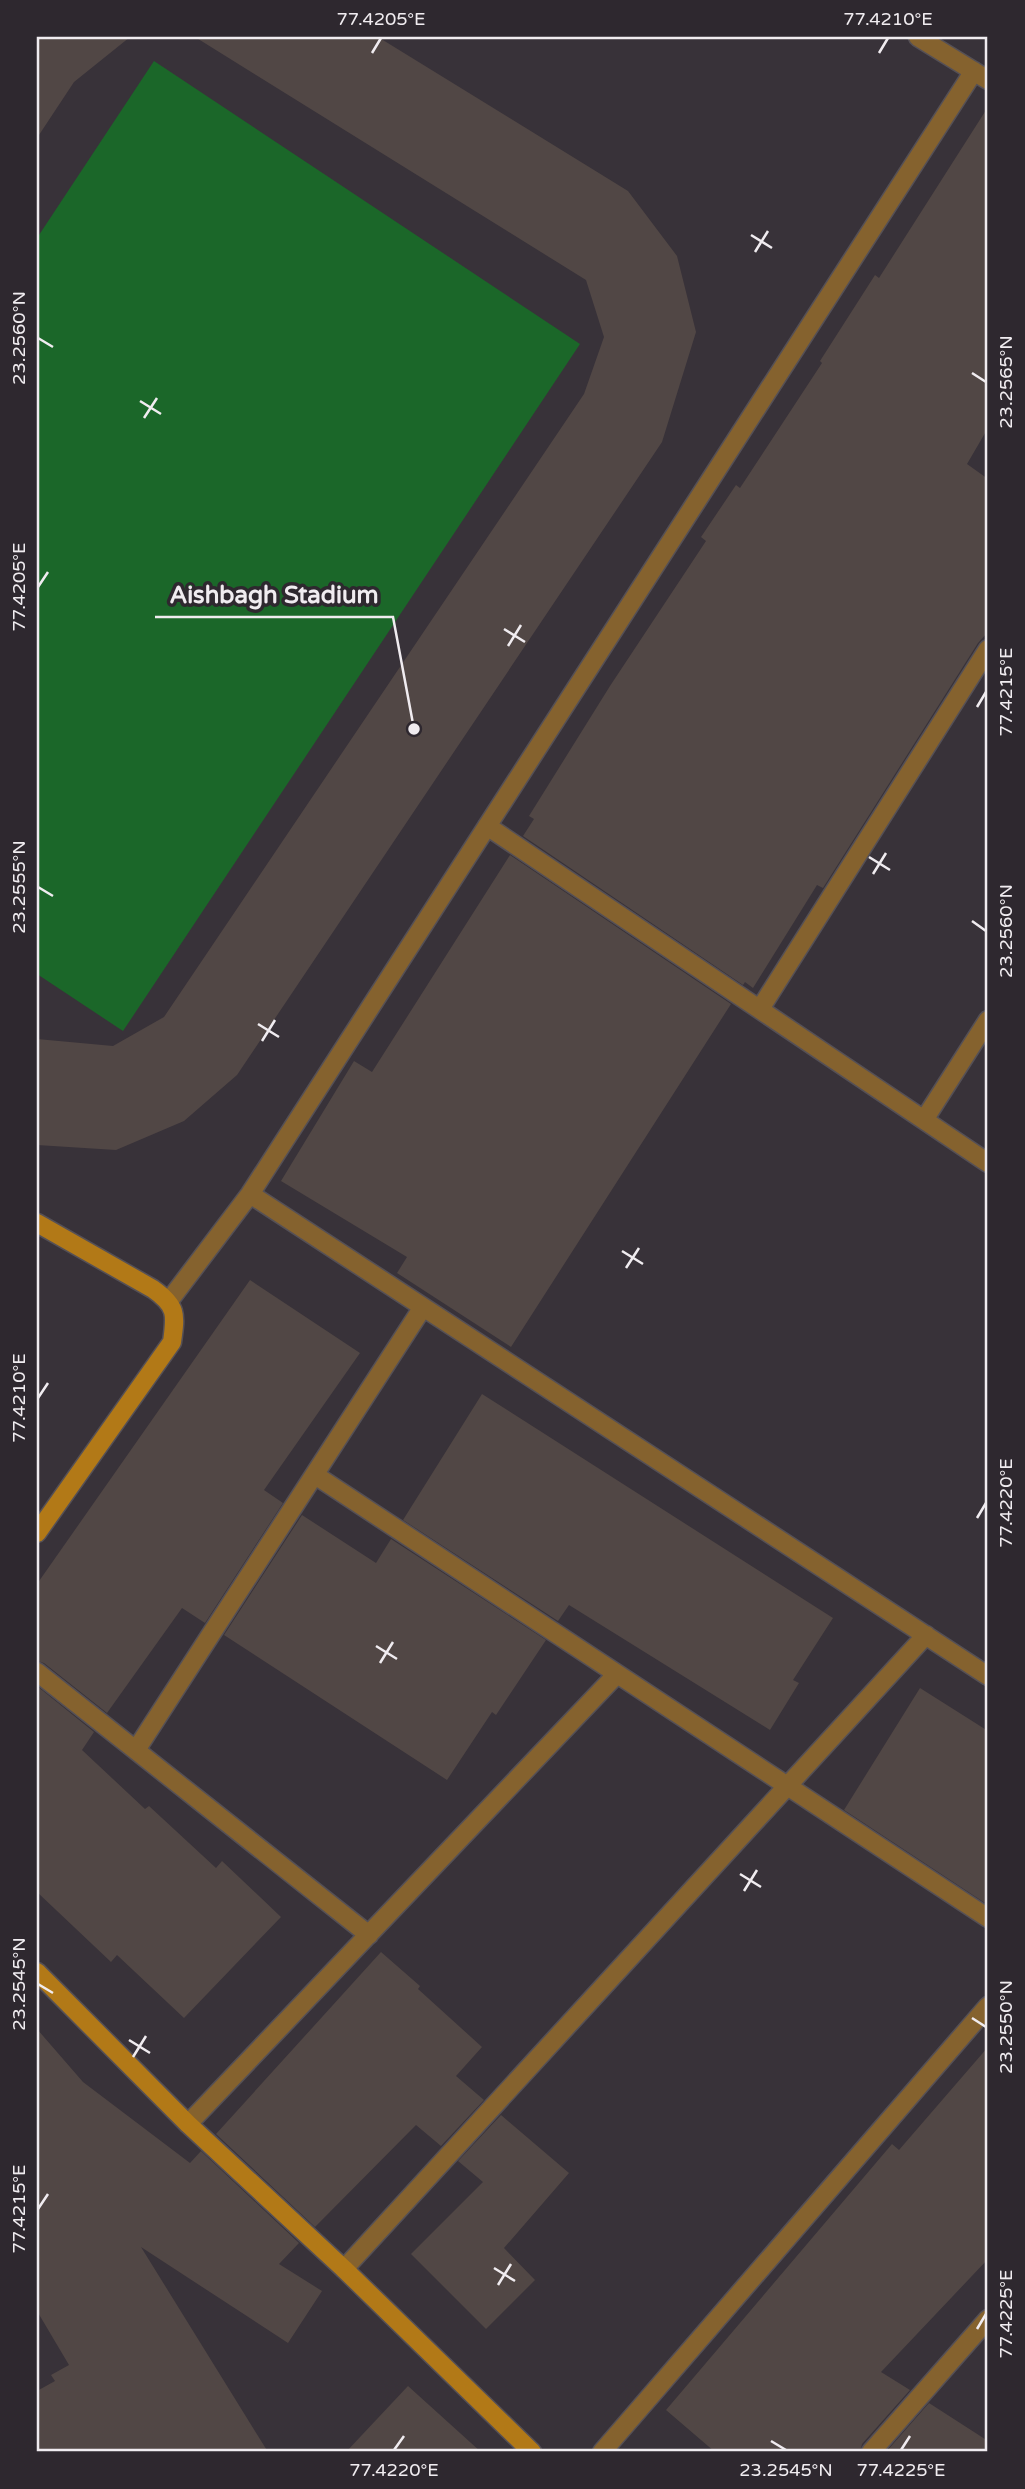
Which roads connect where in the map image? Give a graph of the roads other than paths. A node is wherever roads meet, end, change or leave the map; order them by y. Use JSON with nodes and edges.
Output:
{"nodes":[{"id":1,"x":918,"y":37,"type":"edge"},
{"id":2,"x":981,"y":76,"type":"edge"},
{"id":3,"x":988,"y":649,"type":"edge"},
{"id":4,"x":487,"y":826,"type":"junction"},
{"id":5,"x":760,"y":1009,"type":"junction"},
{"id":6,"x":988,"y":1020,"type":"edge"},
{"id":7,"x":924,"y":1120,"type":"junction"},
{"id":8,"x":988,"y":1163,"type":"edge"},
{"id":9,"x":250,"y":1194,"type":"junction"},
{"id":10,"x":37,"y":1223,"type":"edge"},
{"id":11,"x":169,"y":1301,"type":"junction"},
{"id":12,"x":423,"y":1307,"type":"junction"},
{"id":13,"x":315,"y":1475,"type":"junction"},
{"id":14,"x":37,"y":1533,"type":"edge"},
{"id":15,"x":926,"y":1635,"type":"junction"},
{"id":16,"x":37,"y":1672,"type":"edge"},
{"id":17,"x":617,"y":1674,"type":"junction"},
{"id":18,"x":988,"y":1676,"type":"edge"},
{"id":19,"x":136,"y":1750,"type":"junction"},
{"id":20,"x":788,"y":1786,"type":"junction"},
{"id":21,"x":988,"y":1918,"type":"edge"},
{"id":22,"x":369,"y":1935,"type":"junction"},
{"id":23,"x":37,"y":1972,"type":"edge"},
{"id":24,"x":988,"y":2006,"type":"edge"},
{"id":25,"x":188,"y":2124,"type":"junction"},
{"id":26,"x":344,"y":2269,"type":"junction"},
{"id":27,"x":988,"y":2319,"type":"edge"},
{"id":28,"x":532,"y":2452,"type":"edge"},
{"id":29,"x":602,"y":2452,"type":"edge"},
{"id":30,"x":872,"y":2452,"type":"edge"}],
"edges":[{"from":1,"to":2,"type":"street"},
{"from":2,"to":4,"type":"street"},
{"from":3,"to":5,"type":"street"},
{"from":4,"to":5,"type":"street"},
{"from":4,"to":9,"type":"street"},
{"from":5,"to":7,"type":"street"},
{"from":6,"to":7,"type":"street"},
{"from":7,"to":8,"type":"street"},
{"from":9,"to":11,"type":"street"},
{"from":9,"to":12,"type":"street"},
{"from":10,"to":11,"type":"main road"},
{"from":11,"to":14,"type":"main road"},
{"from":12,"to":13,"type":"street"},
{"from":12,"to":15,"type":"street"},
{"from":13,"to":17,"type":"street"},
{"from":13,"to":19,"type":"street"},
{"from":15,"to":18,"type":"street"},
{"from":15,"to":20,"type":"street"},
{"from":16,"to":19,"type":"street"},
{"from":17,"to":20,"type":"street"},
{"from":17,"to":22,"type":"street"},
{"from":19,"to":22,"type":"street"},
{"from":20,"to":21,"type":"street"},
{"from":20,"to":26,"type":"street"},
{"from":22,"to":25,"type":"street"},
{"from":23,"to":25,"type":"main road"},
{"from":24,"to":29,"type":"street"},
{"from":25,"to":26,"type":"main road"},
{"from":26,"to":28,"type":"main road"},
{"from":27,"to":30,"type":"street"}]}
